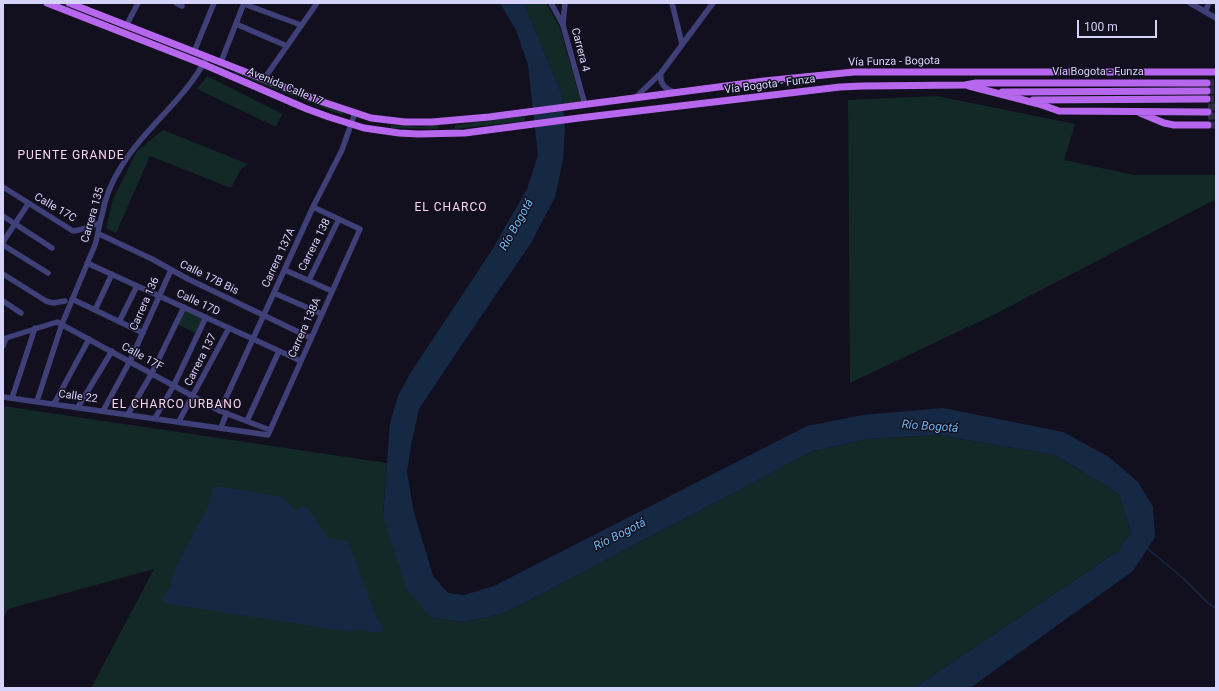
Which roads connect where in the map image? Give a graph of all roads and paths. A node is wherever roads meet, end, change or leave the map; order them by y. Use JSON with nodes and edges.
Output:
{"nodes":[{"id":1,"x":47,"y":3,"type":"edge"},
{"id":2,"x":69,"y":3,"type":"edge"},
{"id":3,"x":138,"y":3,"type":"edge"},
{"id":4,"x":176,"y":3,"type":"edge"},
{"id":5,"x":214,"y":3,"type":"edge"},
{"id":6,"x":244,"y":3,"type":"edge"},
{"id":7,"x":551,"y":3,"type":"edge"},
{"id":8,"x":565,"y":3,"type":"edge"},
{"id":9,"x":672,"y":3,"type":"edge"},
{"id":10,"x":714,"y":3,"type":"edge"},
{"id":11,"x":1190,"y":3,"type":"edge"},
{"id":12,"x":1209,"y":3,"type":"edge"},
{"id":13,"x":314,"y":4,"type":"edge"},
{"id":14,"x":182,"y":6,"type":"dead end"},
{"id":15,"x":1205,"y":12,"type":"junction"},
{"id":16,"x":1216,"y":18,"type":"edge"},
{"id":17,"x":236,"y":24,"type":"junction"},
{"id":18,"x":563,"y":25,"type":"junction"},
{"id":19,"x":126,"y":26,"type":"junction"},
{"id":20,"x":301,"y":26,"type":"junction"},
{"id":21,"x":682,"y":44,"type":"junction"},
{"id":22,"x":287,"y":46,"type":"junction"},
{"id":23,"x":194,"y":52,"type":"junction"},
{"id":24,"x":207,"y":57,"type":"junction"},
{"id":25,"x":221,"y":62,"type":"junction"},
{"id":26,"x":203,"y":64,"type":"junction"},
{"id":27,"x":1216,"y":72,"type":"edge"},
{"id":28,"x":660,"y":73,"type":"junction"},
{"id":29,"x":818,"y":76,"type":"junction"},
{"id":30,"x":264,"y":79,"type":"junction"},
{"id":31,"x":965,"y":85,"type":"junction"},
{"id":32,"x":975,"y":88,"type":"junction"},
{"id":33,"x":818,"y":90,"type":"junction"},
{"id":34,"x":992,"y":92,"type":"junction"},
{"id":35,"x":677,"y":93,"type":"junction"},
{"id":36,"x":1010,"y":96,"type":"junction"},
{"id":37,"x":635,"y":98,"type":"junction"},
{"id":38,"x":1023,"y":100,"type":"junction"},
{"id":39,"x":1208,"y":103,"type":"junction"},
{"id":40,"x":1039,"y":104,"type":"junction"},
{"id":41,"x":585,"y":105,"type":"junction"},
{"id":42,"x":574,"y":106,"type":"joint"},
{"id":43,"x":1051,"y":108,"type":"junction"},
{"id":44,"x":1136,"y":112,"type":"junction"},
{"id":45,"x":355,"y":114,"type":"junction"},
{"id":46,"x":444,"y":121,"type":"junction"},
{"id":47,"x":351,"y":125,"type":"junction"},
{"id":48,"x":526,"y":125,"type":"joint"},
{"id":49,"x":444,"y":134,"type":"junction"},
{"id":50,"x":3,"y":187,"type":"edge"},
{"id":51,"x":28,"y":204,"type":"junction"},
{"id":52,"x":313,"y":207,"type":"junction"},
{"id":53,"x":3,"y":216,"type":"edge"},
{"id":54,"x":340,"y":219,"type":"junction"},
{"id":55,"x":100,"y":223,"type":"junction"},
{"id":56,"x":15,"y":224,"type":"junction"},
{"id":57,"x":99,"y":234,"type":"junction"},
{"id":58,"x":3,"y":243,"type":"edge"},
{"id":59,"x":52,"y":248,"type":"dead end"},
{"id":60,"x":88,"y":263,"type":"junction"},
{"id":61,"x":171,"y":270,"type":"junction"},
{"id":62,"x":285,"y":270,"type":"junction"},
{"id":63,"x":3,"y":274,"type":"edge"},
{"id":64,"x":48,"y":274,"type":"dead end"},
{"id":65,"x":112,"y":274,"type":"junction"},
{"id":66,"x":309,"y":280,"type":"junction"},
{"id":67,"x":137,"y":286,"type":"junction"},
{"id":68,"x":332,"y":291,"type":"junction"},
{"id":69,"x":274,"y":294,"type":"junction"},
{"id":70,"x":159,"y":296,"type":"junction"},
{"id":71,"x":72,"y":299,"type":"junction"},
{"id":72,"x":65,"y":301,"type":"dead end"},
{"id":73,"x":3,"y":302,"type":"edge"},
{"id":74,"x":184,"y":307,"type":"junction"},
{"id":75,"x":95,"y":310,"type":"junction"},
{"id":76,"x":21,"y":313,"type":"dead end"},
{"id":77,"x":322,"y":314,"type":"junction"},
{"id":78,"x":264,"y":315,"type":"junction"},
{"id":79,"x":206,"y":317,"type":"junction"},
{"id":80,"x":119,"y":322,"type":"junction"},
{"id":81,"x":62,"y":324,"type":"junction"},
{"id":82,"x":35,"y":328,"type":"junction"},
{"id":83,"x":229,"y":328,"type":"junction"},
{"id":84,"x":142,"y":333,"type":"junction"},
{"id":85,"x":4,"y":338,"type":"edge"},
{"id":86,"x":311,"y":338,"type":"junction"},
{"id":87,"x":89,"y":339,"type":"junction"},
{"id":88,"x":253,"y":339,"type":"junction"},
{"id":89,"x":3,"y":346,"type":"edge"},
{"id":90,"x":112,"y":351,"type":"junction"},
{"id":91,"x":279,"y":351,"type":"junction"},
{"id":92,"x":130,"y":361,"type":"junction"},
{"id":93,"x":301,"y":361,"type":"junction"},
{"id":94,"x":152,"y":373,"type":"junction"},
{"id":95,"x":174,"y":385,"type":"junction"},
{"id":96,"x":194,"y":396,"type":"junction"},
{"id":97,"x":3,"y":397,"type":"edge"},
{"id":98,"x":12,"y":398,"type":"junction"},
{"id":99,"x":37,"y":402,"type":"junction"},
{"id":100,"x":54,"y":404,"type":"junction"},
{"id":101,"x":78,"y":407,"type":"junction"},
{"id":102,"x":103,"y":411,"type":"junction"},
{"id":103,"x":220,"y":411,"type":"junction"},
{"id":104,"x":227,"y":413,"type":"junction"},
{"id":105,"x":128,"y":414,"type":"junction"},
{"id":106,"x":155,"y":418,"type":"junction"},
{"id":107,"x":247,"y":421,"type":"junction"},
{"id":108,"x":179,"y":422,"type":"junction"},
{"id":109,"x":221,"y":427,"type":"junction"},
{"id":110,"x":269,"y":432,"type":"junction"}],
"edges":[{"from":1,"to":26,"type":"main road","name":"Avenida Calle 17"},
{"from":2,"to":19,"type":"main road","name":"Avenida Calle 17"},
{"from":3,"to":19,"type":"street"},
{"from":4,"to":14,"type":"street"},
{"from":5,"to":23,"type":"street"},
{"from":6,"to":17,"type":"street"},
{"from":6,"to":20,"type":"street"},
{"from":7,"to":18,"type":"street","name":"Carrera 4"},
{"from":8,"to":18,"type":"street"},
{"from":9,"to":21,"type":"street"},
{"from":10,"to":21,"type":"street"},
{"from":11,"to":15,"type":"street"},
{"from":12,"to":15,"type":"street"},
{"from":13,"to":20,"type":"street"},
{"from":15,"to":16,"type":"street"},
{"from":17,"to":22,"type":"street"},
{"from":17,"to":25,"type":"street"},
{"from":18,"to":41,"type":"street","name":"Carrera 4"},
{"from":19,"to":23,"type":"main road","name":"Avenida Calle 17"},
{"from":20,"to":22,"type":"street"},
{"from":21,"to":28,"type":"street"},
{"from":22,"to":30,"type":"street"},
{"from":23,"to":24,"type":"main road","name":"Avenida Calle 17"},
{"from":24,"to":25,"type":"main road","name":"Avenida Calle 17"},
{"from":24,"to":26,"type":"street","name":"Carrera 135"},
{"from":25,"to":30,"type":"main road","name":"Avenida Calle 17"},
{"from":26,"to":47,"type":"main road","name":"Avenida Calle 17"},
{"from":26,"to":55,"type":"street","name":"Carrera 135"},
{"from":27,"to":29,"type":"main road","name":"Vía Funza - Bogota"},
{"from":28,"to":35,"type":"street"},
{"from":28,"to":37,"type":"street"},
{"from":29,"to":33,"type":"main road"},
{"from":29,"to":35,"type":"main road","name":"Vía Funza - Bogota"},
{"from":30,"to":45,"type":"main road","name":"Avenida Calle 17"},
{"from":31,"to":32,"type":"main road","name":"Vía Bogota - Funza"},
{"from":31,"to":33,"type":"main road","name":"Vía Bogota - Funza"},
{"from":31,"to":39,"type":"main road","name":"Vía Bogota - Funza"},
{"from":32,"to":34,"type":"main road","name":"Vía Bogota - Funza"},
{"from":32,"to":39,"type":"main road","name":"Vía Bogota - Funza"},
{"from":33,"to":48,"type":"main road","name":"Vía Bogota - Funza"},
{"from":34,"to":36,"type":"main road","name":"Vía Bogota - Funza"},
{"from":34,"to":39,"type":"main road","name":"Vía Bogota - Funza"},
{"from":35,"to":37,"type":"main road","name":"Vía Funza - Bogota"},
{"from":36,"to":38,"type":"main road","name":"Vía Bogota - Funza"},
{"from":36,"to":39,"type":"main road","name":"Vía Bogota - Funza"},
{"from":37,"to":41,"type":"main road","name":"Vía Funza - Bogota"},
{"from":38,"to":39,"type":"main road","name":"Vía Bogota - Funza"},
{"from":38,"to":40,"type":"main road","name":"Vía Bogota - Funza"},
{"from":39,"to":40,"type":"main road","name":"Vía Bogota - Funza"},
{"from":39,"to":43,"type":"main road","name":"Vía Bogota - Funza"},
{"from":39,"to":44,"type":"main road","name":"Vía Bogota - Funza"},
{"from":39,"to":44,"type":"main road","name":"Vía Bogota - Funza"},
{"from":40,"to":43,"type":"main road","name":"Vía Bogota - Funza"},
{"from":41,"to":42,"type":"main road","name":"Vía Funza - Bogota"},
{"from":42,"to":46,"type":"main road","name":"Avenida Calle 17"},
{"from":43,"to":44,"type":"main road","name":"Vía Bogota - Funza"},
{"from":45,"to":46,"type":"main road","name":"Avenida Calle 17"},
{"from":45,"to":47,"type":"street","name":"Carrera 137A"},
{"from":46,"to":49,"type":"main road"},
{"from":47,"to":49,"type":"main road","name":"Avenida Calle 17"},
{"from":47,"to":52,"type":"street","name":"Carrera 137A"},
{"from":48,"to":49,"type":"main road","name":"Avenida Calle 17"},
{"from":50,"to":51,"type":"street","name":"Calle 17C"},
{"from":51,"to":55,"type":"street","name":"Calle 17C"},
{"from":51,"to":56,"type":"street"},
{"from":52,"to":54,"type":"street"},
{"from":52,"to":62,"type":"street","name":"Carrera 137A"},
{"from":53,"to":56,"type":"street"},
{"from":54,"to":66,"type":"street","name":"Carrera 138"},
{"from":54,"to":68,"type":"street","name":"Carrera 138A"},
{"from":55,"to":57,"type":"street","name":"Carrera 135"},
{"from":56,"to":58,"type":"street"},
{"from":56,"to":59,"type":"street"},
{"from":57,"to":60,"type":"street","name":"Carrera 135"},
{"from":57,"to":61,"type":"street","name":"Calle 17B Bis"},
{"from":58,"to":64,"type":"street"},
{"from":60,"to":65,"type":"street","name":"Calle 17D"},
{"from":60,"to":71,"type":"street","name":"Carrera 135"},
{"from":61,"to":70,"type":"street","name":"Carrera 136"},
{"from":61,"to":78,"type":"street","name":"Calle 17B Bis"},
{"from":62,"to":66,"type":"street"},
{"from":62,"to":69,"type":"street","name":"Carrera 137A"},
{"from":63,"to":72,"type":"street"},
{"from":65,"to":67,"type":"street","name":"Calle 17D"},
{"from":65,"to":75,"type":"street"},
{"from":66,"to":68,"type":"street"},
{"from":67,"to":70,"type":"street","name":"Calle 17D"},
{"from":67,"to":80,"type":"street"},
{"from":68,"to":77,"type":"street","name":"Carrera 138A"},
{"from":69,"to":77,"type":"street"},
{"from":69,"to":78,"type":"street","name":"Carrera 137A"},
{"from":70,"to":74,"type":"street","name":"Calle 17D"},
{"from":70,"to":84,"type":"street","name":"Carrera 136"},
{"from":71,"to":75,"type":"street"},
{"from":71,"to":81,"type":"street","name":"Carrera 135"},
{"from":73,"to":76,"type":"street"},
{"from":74,"to":79,"type":"street","name":"Calle 17D"},
{"from":74,"to":94,"type":"street"},
{"from":75,"to":80,"type":"street"},
{"from":77,"to":86,"type":"street","name":"Carrera 138A"},
{"from":78,"to":86,"type":"street","name":"Calle 17B Bis"},
{"from":78,"to":88,"type":"street","name":"Carrera 137A"},
{"from":79,"to":83,"type":"street","name":"Calle 17D"},
{"from":79,"to":95,"type":"street"},
{"from":80,"to":84,"type":"street"},
{"from":81,"to":82,"type":"street"},
{"from":81,"to":87,"type":"street","name":"Calle 17F"},
{"from":81,"to":99,"type":"street","name":"Carrera 135"},
{"from":82,"to":85,"type":"street"},
{"from":82,"to":98,"type":"street"},
{"from":83,"to":88,"type":"street","name":"Calle 17D"},
{"from":83,"to":96,"type":"street","name":"Carrera 137"},
{"from":84,"to":92,"type":"street","name":"Carrera 136"},
{"from":85,"to":89,"type":"street"},
{"from":86,"to":93,"type":"street","name":"Carrera 138A"},
{"from":87,"to":90,"type":"street","name":"Calle 17F"},
{"from":87,"to":100,"type":"street"},
{"from":88,"to":91,"type":"street","name":"Calle 17D"},
{"from":88,"to":103,"type":"street","name":"Carrera 137A"},
{"from":90,"to":92,"type":"street","name":"Calle 17F"},
{"from":90,"to":101,"type":"street"},
{"from":91,"to":93,"type":"street","name":"Calle 17D"},
{"from":91,"to":107,"type":"street"},
{"from":92,"to":94,"type":"street","name":"Calle 17F"},
{"from":92,"to":102,"type":"street","name":"Carrera 136"},
{"from":93,"to":110,"type":"street","name":"Carrera 138A"},
{"from":94,"to":95,"type":"street","name":"Calle 17F"},
{"from":94,"to":105,"type":"street"},
{"from":95,"to":96,"type":"street","name":"Calle 17F"},
{"from":95,"to":106,"type":"street"},
{"from":96,"to":103,"type":"street","name":"Calle 17F"},
{"from":96,"to":108,"type":"street","name":"Carrera 137"},
{"from":97,"to":98,"type":"street","name":"Calle 22"},
{"from":98,"to":99,"type":"street","name":"Calle 22"},
{"from":99,"to":100,"type":"street","name":"Calle 22"},
{"from":100,"to":101,"type":"street","name":"Calle 22"},
{"from":101,"to":102,"type":"street","name":"Calle 22"},
{"from":102,"to":105,"type":"street","name":"Calle 22"},
{"from":103,"to":104,"type":"street","name":"Calle 17F"},
{"from":104,"to":107,"type":"street","name":"Calle 17F"},
{"from":104,"to":109,"type":"street"},
{"from":105,"to":106,"type":"street","name":"Calle 22"},
{"from":106,"to":108,"type":"street","name":"Calle 22"},
{"from":107,"to":110,"type":"street","name":"Calle 17F"},
{"from":108,"to":109,"type":"street","name":"Calle 22"},
{"from":109,"to":110,"type":"street","name":"Calle 22"}]}
